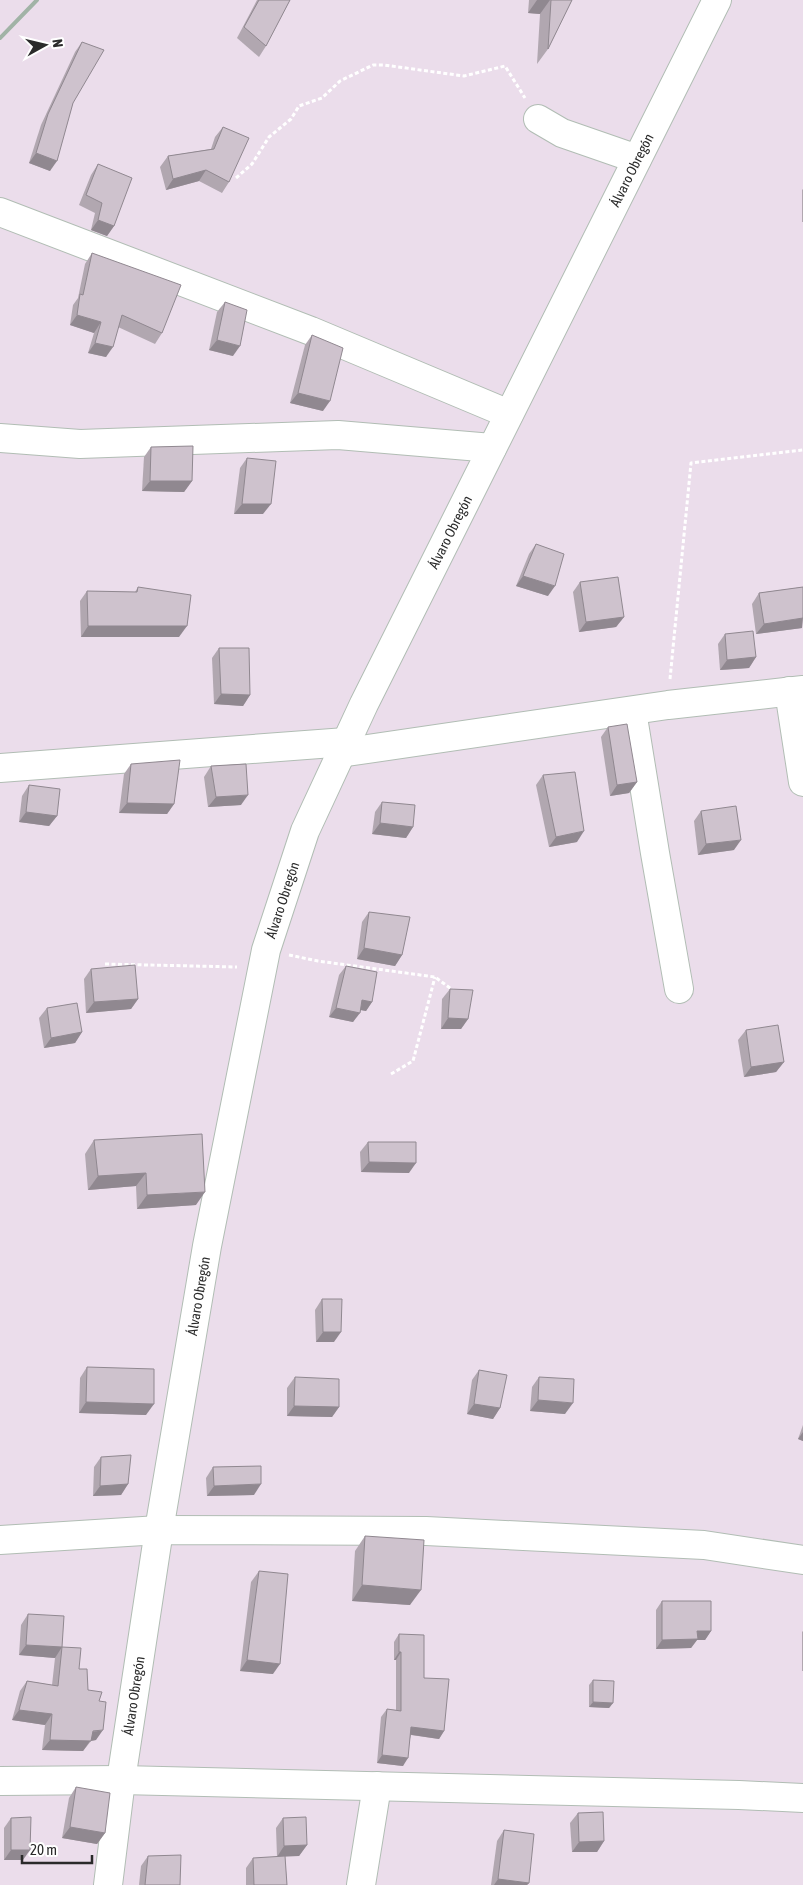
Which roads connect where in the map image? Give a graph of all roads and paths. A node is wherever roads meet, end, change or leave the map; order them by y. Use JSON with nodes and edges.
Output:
{"nodes":[{"id":1,"x":717,"y":0,"type":"edge"},
{"id":2,"x":538,"y":119,"type":"joint"},
{"id":3,"x":637,"y":159,"type":"junction"},
{"id":4,"x":236,"y":178,"type":"edge"},
{"id":5,"x":0,"y":212,"type":"edge"},
{"id":6,"x":509,"y":414,"type":"junction"},
{"id":7,"x":0,"y":438,"type":"edge"},
{"id":8,"x":492,"y":448,"type":"junction"},
{"id":9,"x":803,"y":450,"type":"edge"},
{"id":10,"x":796,"y":691,"type":"edge"},
{"id":11,"x":668,"y":705,"type":"junction"},
{"id":12,"x":632,"y":711,"type":"junction"},
{"id":13,"x":343,"y":748,"type":"junction"},
{"id":14,"x":0,"y":768,"type":"edge"},
{"id":15,"x":803,"y":782,"type":"edge"},
{"id":16,"x":264,"y":959,"type":"junction"},
{"id":17,"x":105,"y":964,"type":"dead end"},
{"id":18,"x":435,"y":977,"type":"junction"},
{"id":19,"x":679,"y":989,"type":"dead end"},
{"id":20,"x":454,"y":992,"type":"edge"},
{"id":21,"x":391,"y":1074,"type":"dead end"},
{"id":22,"x":158,"y":1530,"type":"junction"},
{"id":23,"x":0,"y":1540,"type":"edge"},
{"id":24,"x":803,"y":1560,"type":"edge"},
{"id":25,"x":121,"y":1780,"type":"junction"},
{"id":26,"x":0,"y":1781,"type":"edge"},
{"id":27,"x":377,"y":1786,"type":"junction"},
{"id":28,"x":803,"y":1798,"type":"edge"},
{"id":29,"x":108,"y":1885,"type":"edge"},
{"id":30,"x":361,"y":1885,"type":"edge"}],
"edges":[{"from":1,"to":3,"type":"street","name":"Álvaro Obregón"},
{"from":2,"to":3,"type":"street"},
{"from":2,"to":4,"type":"path"},
{"from":3,"to":6,"type":"street","name":"Álvaro Obregón"},
{"from":5,"to":6,"type":"street"},
{"from":6,"to":8,"type":"street","name":"Álvaro Obregón"},
{"from":7,"to":8,"type":"street"},
{"from":8,"to":13,"type":"street","name":"Álvaro Obregón"},
{"from":9,"to":11,"type":"path"},
{"from":10,"to":11,"type":"street"},
{"from":10,"to":15,"type":"street"},
{"from":11,"to":12,"type":"street"},
{"from":12,"to":13,"type":"street"},
{"from":12,"to":19,"type":"street"},
{"from":13,"to":14,"type":"street"},
{"from":13,"to":16,"type":"street","name":"Álvaro Obregón"},
{"from":16,"to":17,"type":"path"},
{"from":16,"to":18,"type":"path"},
{"from":16,"to":22,"type":"street","name":"Álvaro Obregón"},
{"from":18,"to":20,"type":"path"},
{"from":18,"to":21,"type":"path"},
{"from":22,"to":23,"type":"street"},
{"from":22,"to":24,"type":"street"},
{"from":22,"to":25,"type":"street","name":"Álvaro Obregón"},
{"from":25,"to":26,"type":"street"},
{"from":25,"to":27,"type":"street"},
{"from":25,"to":29,"type":"street","name":"Álvaro Obregón"},
{"from":27,"to":28,"type":"street"},
{"from":27,"to":30,"type":"street"}]}
